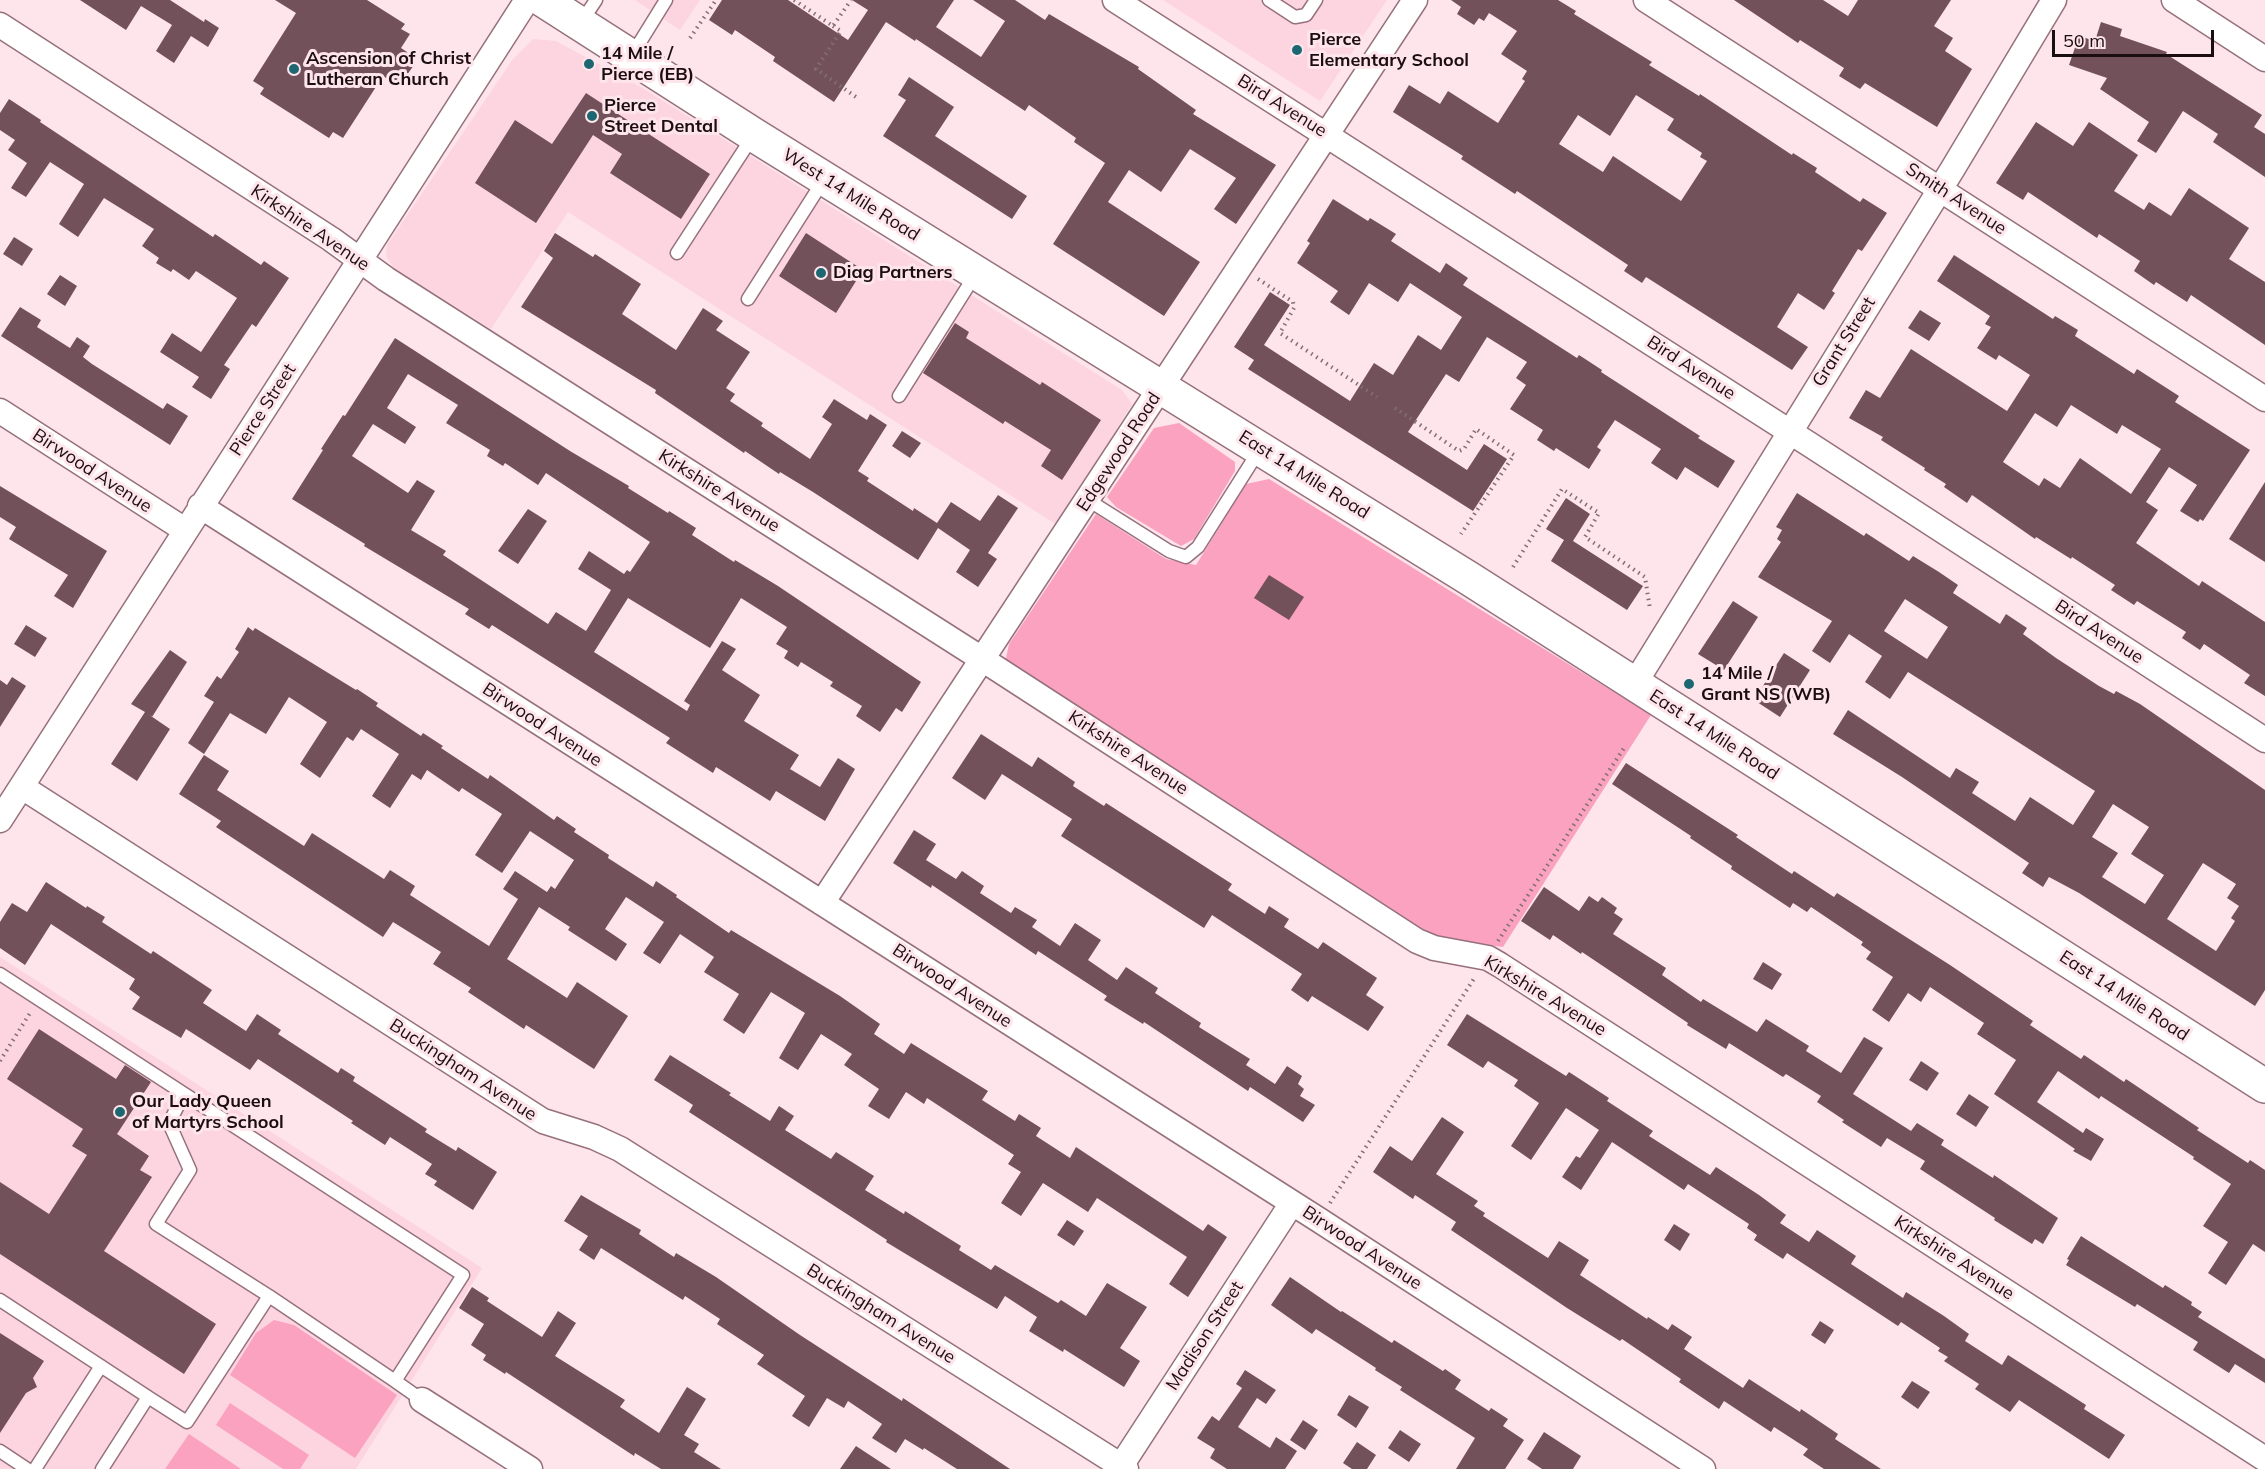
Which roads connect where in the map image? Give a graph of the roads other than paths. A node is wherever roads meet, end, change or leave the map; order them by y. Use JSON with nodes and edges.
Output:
{"nodes":[{"id":1,"x":527,"y":0,"type":"edge"},
{"id":2,"x":543,"y":0,"type":"edge"},
{"id":3,"x":666,"y":0,"type":"edge"},
{"id":4,"x":1115,"y":0,"type":"edge"},
{"id":5,"x":1269,"y":0,"type":"edge"},
{"id":6,"x":1316,"y":0,"type":"edge"},
{"id":7,"x":1415,"y":0,"type":"edge"},
{"id":8,"x":1646,"y":0,"type":"edge"},
{"id":9,"x":2054,"y":0,"type":"edge"},
{"id":10,"x":2174,"y":0,"type":"edge"},
{"id":11,"x":588,"y":12,"type":"edge"},
{"id":12,"x":0,"y":25,"type":"edge"},
{"id":13,"x":631,"y":57,"type":"junction"},
{"id":14,"x":2265,"y":59,"type":"edge"},
{"id":15,"x":754,"y":135,"type":"junction"},
{"id":16,"x":1326,"y":135,"type":"junction"},
{"id":17,"x":824,"y":178,"type":"junction"},
{"id":18,"x":1939,"y":188,"type":"junction"},
{"id":19,"x":677,"y":253,"type":"dead end"},
{"id":20,"x":360,"y":261,"type":"junction"},
{"id":21,"x":976,"y":273,"type":"junction"},
{"id":22,"x":748,"y":299,"type":"dead end"},
{"id":23,"x":1162,"y":387,"type":"junction"},
{"id":24,"x":899,"y":396,"type":"dead end"},
{"id":25,"x":2265,"y":399,"type":"edge"},
{"id":26,"x":0,"y":411,"type":"edge"},
{"id":27,"x":1790,"y":431,"type":"junction"},
{"id":28,"x":1261,"y":448,"type":"junction"},
{"id":29,"x":1088,"y":500,"type":"junction"},
{"id":30,"x":200,"y":506,"type":"junction"},
{"id":31,"x":185,"y":530,"type":"junction"},
{"id":32,"x":982,"y":659,"type":"junction"},
{"id":33,"x":1635,"y":683,"type":"junction"},
{"id":34,"x":2265,"y":740,"type":"edge"},
{"id":35,"x":8,"y":803,"type":"edge"},
{"id":36,"x":822,"y":903,"type":"junction"},
{"id":37,"x":0,"y":974,"type":"edge"},
{"id":38,"x":2265,"y":1086,"type":"edge"},
{"id":39,"x":184,"y":1094,"type":"junction"},
{"id":40,"x":1292,"y":1203,"type":"junction"},
{"id":41,"x":268,"y":1296,"type":"junction"},
{"id":42,"x":0,"y":1300,"type":"edge"},
{"id":43,"x":101,"y":1366,"type":"junction"},
{"id":44,"x":395,"y":1381,"type":"junction"},
{"id":45,"x":148,"y":1397,"type":"junction"},
{"id":46,"x":422,"y":1400,"type":"joint"},
{"id":47,"x":0,"y":1451,"type":"edge"},
{"id":48,"x":2265,"y":1459,"type":"edge"},
{"id":49,"x":1122,"y":1468,"type":"edge"},
{"id":50,"x":27,"y":1469,"type":"edge"},
{"id":51,"x":35,"y":1469,"type":"edge"},
{"id":52,"x":102,"y":1469,"type":"edge"},
{"id":53,"x":530,"y":1469,"type":"edge"},
{"id":54,"x":1702,"y":1469,"type":"edge"}],
"edges":[{"from":1,"to":20,"type":"street","name":"Pierce Street"},
{"from":2,"to":11,"type":"main road","name":"West 14 Mile Road"},
{"from":3,"to":13,"type":"lane"},
{"from":4,"to":16,"type":"street","name":"Bird Avenue"},
{"from":5,"to":6,"type":"lane"},
{"from":7,"to":16,"type":"street","name":"Edgewood Road"},
{"from":8,"to":18,"type":"street","name":"Smith Avenue"},
{"from":9,"to":18,"type":"street","name":"Grant Street"},
{"from":10,"to":14,"type":"street"},
{"from":11,"to":13,"type":"main road","name":"West 14 Mile Road"},
{"from":12,"to":20,"type":"street","name":"Kirkshire Avenue"},
{"from":13,"to":15,"type":"main road","name":"West 14 Mile Road"},
{"from":15,"to":17,"type":"main road","name":"West 14 Mile Road"},
{"from":15,"to":19,"type":"lane"},
{"from":16,"to":23,"type":"street","name":"Edgewood Road"},
{"from":16,"to":27,"type":"street","name":"Bird Avenue"},
{"from":17,"to":21,"type":"main road","name":"West 14 Mile Road"},
{"from":17,"to":22,"type":"lane"},
{"from":18,"to":25,"type":"street","name":"Smith Avenue"},
{"from":18,"to":27,"type":"street","name":"Grant Street"},
{"from":20,"to":30,"type":"street","name":"Pierce Street"},
{"from":20,"to":32,"type":"street","name":"Kirkshire Avenue"},
{"from":21,"to":23,"type":"main road","name":"West 14 Mile Road"},
{"from":21,"to":24,"type":"lane"},
{"from":23,"to":28,"type":"main road","name":"East 14 Mile Road"},
{"from":23,"to":29,"type":"street","name":"Edgewood Road"},
{"from":26,"to":31,"type":"street","name":"Birwood Avenue"},
{"from":27,"to":33,"type":"street","name":"Grant Street"},
{"from":27,"to":34,"type":"street","name":"Bird Avenue"},
{"from":28,"to":29,"type":"lane"},
{"from":28,"to":33,"type":"main road","name":"East 14 Mile Road"},
{"from":29,"to":32,"type":"street","name":"Edgewood Road"},
{"from":30,"to":31,"type":"street","name":"Pierce Street"},
{"from":30,"to":36,"type":"street","name":"Birwood Avenue"},
{"from":31,"to":35,"type":"street","name":"Pierce Street"},
{"from":32,"to":36,"type":"street","name":"Edgewood Road"},
{"from":32,"to":48,"type":"street","name":"Kirkshire Avenue"},
{"from":33,"to":38,"type":"main road","name":"East 14 Mile Road"},
{"from":35,"to":49,"type":"street","name":"Buckingham Avenue"},
{"from":36,"to":40,"type":"street","name":"Birwood Avenue"},
{"from":37,"to":39,"type":"lane"},
{"from":39,"to":41,"type":"lane"},
{"from":39,"to":44,"type":"lane"},
{"from":40,"to":49,"type":"street","name":"Madison Street"},
{"from":40,"to":54,"type":"street","name":"Birwood Avenue"},
{"from":41,"to":44,"type":"lane"},
{"from":41,"to":45,"type":"lane"},
{"from":42,"to":43,"type":"lane"},
{"from":43,"to":45,"type":"lane"},
{"from":43,"to":51,"type":"lane"},
{"from":44,"to":46,"type":"lane"},
{"from":45,"to":52,"type":"lane"},
{"from":46,"to":53,"type":"street"},
{"from":47,"to":50,"type":"lane"}]}
